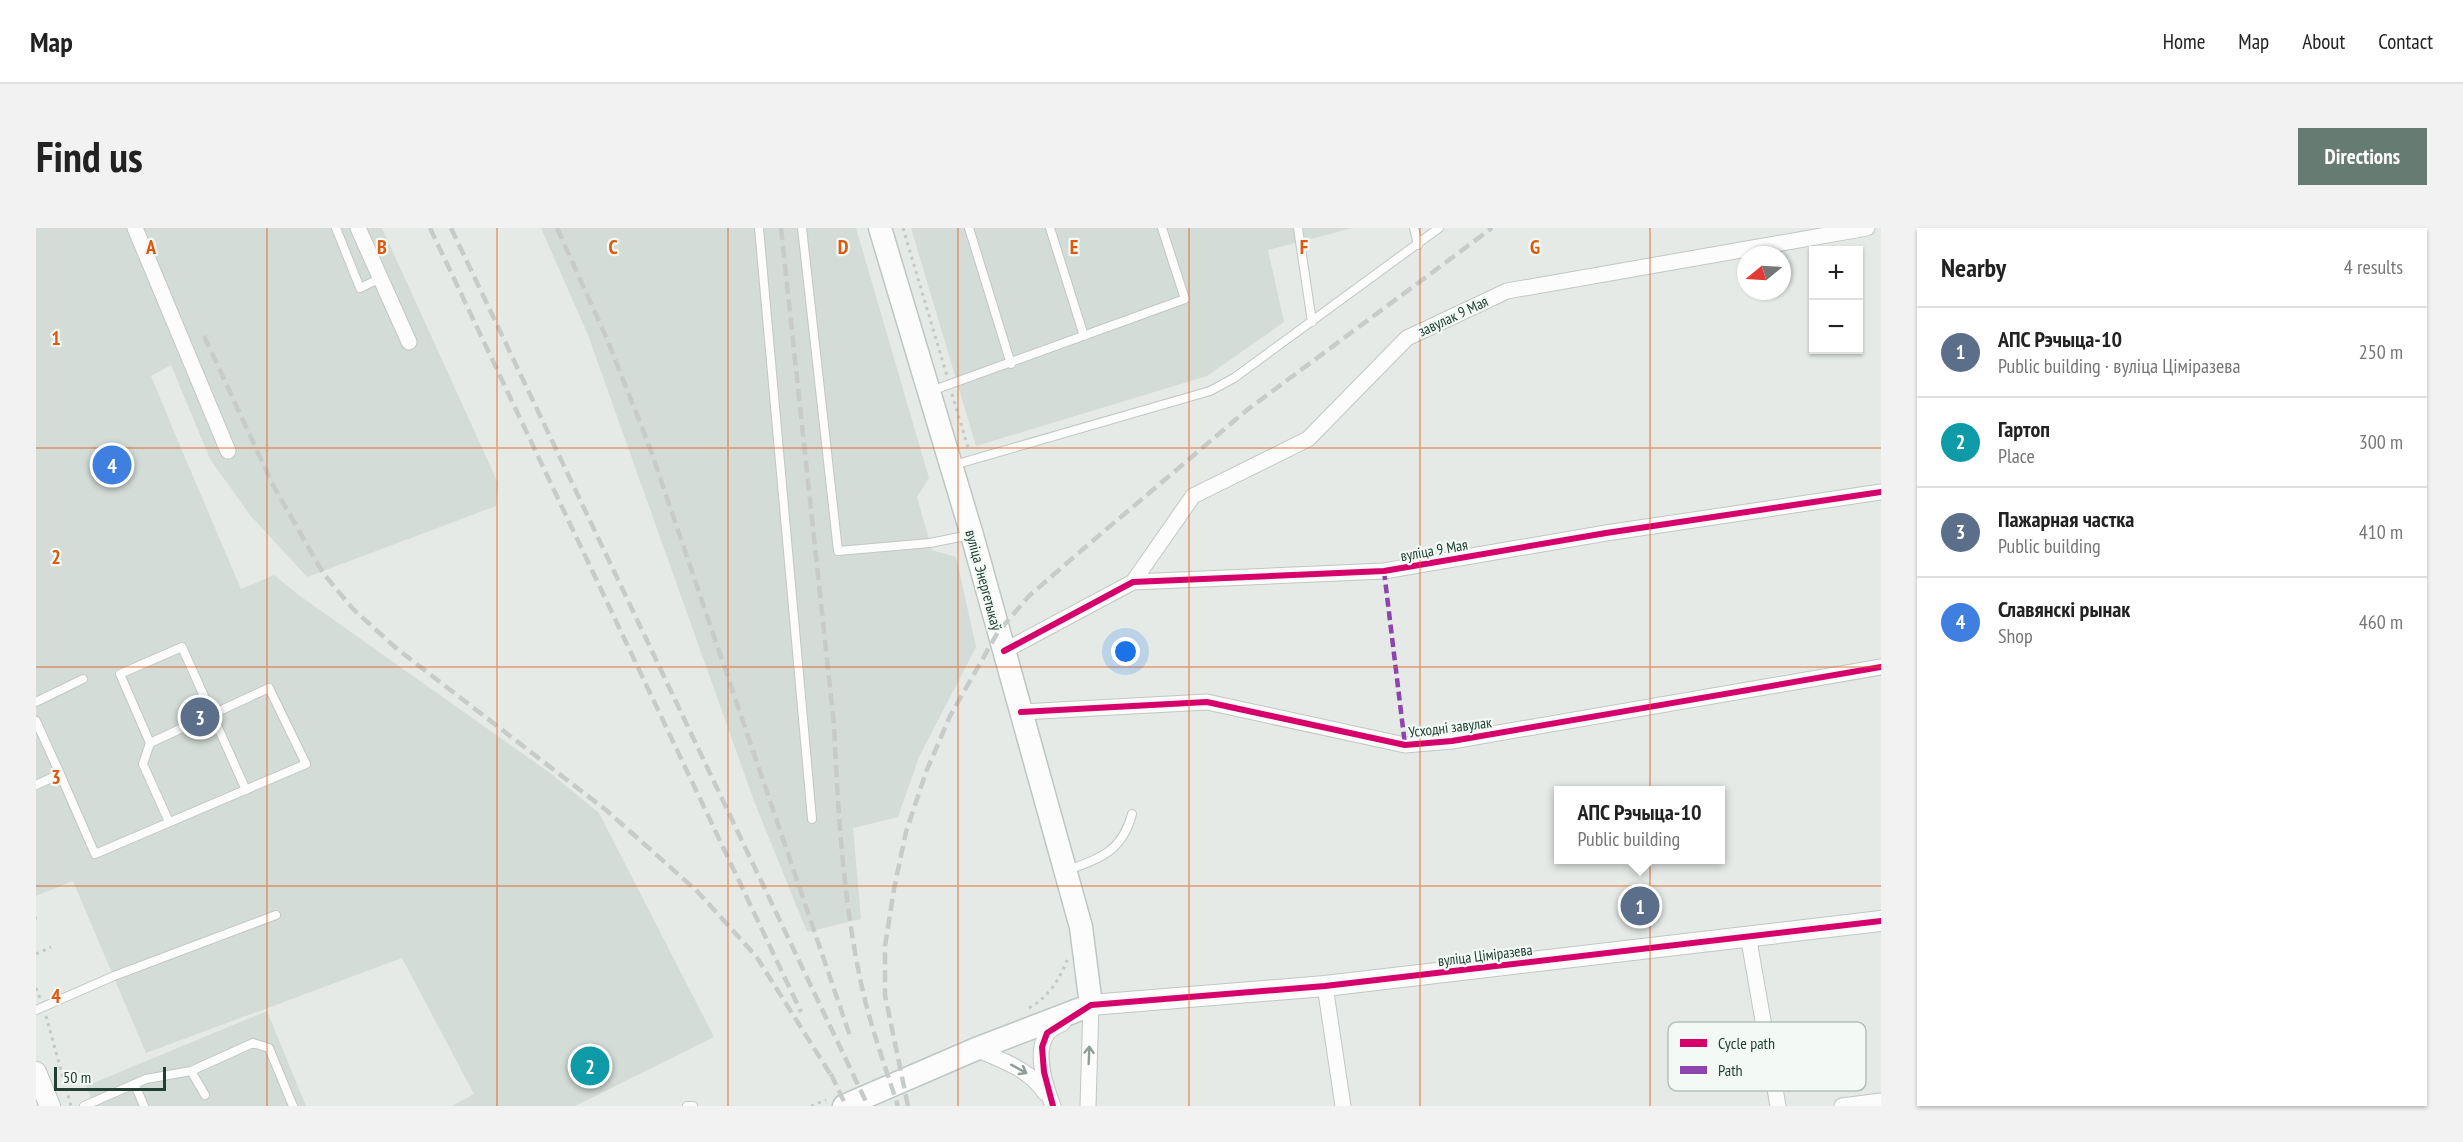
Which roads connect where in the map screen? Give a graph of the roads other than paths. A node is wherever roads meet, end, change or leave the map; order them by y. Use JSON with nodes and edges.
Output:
{"nodes":[{"id":1,"x":135,"y":228,"type":"edge"},
{"id":2,"x":336,"y":228,"type":"edge"},
{"id":3,"x":358,"y":228,"type":"edge"},
{"id":4,"x":759,"y":228,"type":"edge"},
{"id":5,"x":802,"y":228,"type":"edge"},
{"id":6,"x":880,"y":228,"type":"edge"},
{"id":7,"x":969,"y":228,"type":"edge"},
{"id":8,"x":1050,"y":228,"type":"edge"},
{"id":9,"x":1162,"y":228,"type":"edge"},
{"id":10,"x":1298,"y":228,"type":"edge"},
{"id":11,"x":1414,"y":228,"type":"edge"},
{"id":12,"x":1439,"y":228,"type":"edge"},
{"id":13,"x":1868,"y":228,"type":"edge"},
{"id":14,"x":1418,"y":245,"type":"junction"},
{"id":15,"x":381,"y":278,"type":"junction"},
{"id":16,"x":1312,"y":322,"type":"junction"},
{"id":17,"x":1084,"y":336,"type":"junction"},
{"id":18,"x":409,"y":342,"type":"dead end"},
{"id":19,"x":1011,"y":364,"type":"junction"},
{"id":20,"x":940,"y":389,"type":"junction"},
{"id":21,"x":228,"y":451,"type":"dead end"},
{"id":22,"x":962,"y":462,"type":"junction"},
{"id":23,"x":1881,"y":492,"type":"edge"},
{"id":24,"x":972,"y":535,"type":"junction"},
{"id":25,"x":1133,"y":582,"type":"junction"},
{"id":26,"x":1004,"y":651,"type":"junction"},
{"id":27,"x":1881,"y":667,"type":"edge"},
{"id":28,"x":83,"y":679,"type":"dead end"},
{"id":29,"x":36,"y":702,"type":"edge"},
{"id":30,"x":1021,"y":712,"type":"junction"},
{"id":31,"x":212,"y":714,"type":"junction"},
{"id":32,"x":36,"y":721,"type":"edge"},
{"id":33,"x":150,"y":743,"type":"junction"},
{"id":34,"x":60,"y":774,"type":"junction"},
{"id":35,"x":36,"y":785,"type":"edge"},
{"id":36,"x":246,"y":789,"type":"junction"},
{"id":37,"x":1132,"y":814,"type":"dead end"},
{"id":38,"x":812,"y":819,"type":"dead end"},
{"id":39,"x":169,"y":822,"type":"junction"},
{"id":40,"x":1065,"y":871,"type":"junction"},
{"id":41,"x":276,"y":915,"type":"dead end"},
{"id":42,"x":1881,"y":921,"type":"edge"},
{"id":43,"x":1748,"y":935,"type":"junction"},
{"id":44,"x":1325,"y":986,"type":"junction"},
{"id":45,"x":1091,"y":1005,"type":"junction"},
{"id":46,"x":40,"y":1008,"type":"edge"},
{"id":47,"x":1763,"y":1022,"type":"edge"},
{"id":48,"x":976,"y":1049,"type":"junction"},
{"id":49,"x":191,"y":1071,"type":"junction"},
{"id":50,"x":36,"y":1072,"type":"edge"},
{"id":51,"x":135,"y":1084,"type":"junction"},
{"id":52,"x":1775,"y":1091,"type":"edge"},
{"id":53,"x":205,"y":1095,"type":"dead end"},
{"id":54,"x":1881,"y":1101,"type":"edge"},
{"id":55,"x":837,"y":1102,"type":"edge"},
{"id":56,"x":1052,"y":1104,"type":"edge"},
{"id":57,"x":50,"y":1106,"type":"edge"},
{"id":58,"x":84,"y":1106,"type":"edge"},
{"id":59,"x":144,"y":1106,"type":"edge"},
{"id":60,"x":293,"y":1106,"type":"edge"},
{"id":61,"x":687,"y":1106,"type":"edge"},
{"id":62,"x":693,"y":1106,"type":"edge"},
{"id":63,"x":1088,"y":1106,"type":"edge"},
{"id":64,"x":1343,"y":1106,"type":"edge"},
{"id":65,"x":1778,"y":1106,"type":"edge"},
{"id":66,"x":1842,"y":1106,"type":"edge"}],
"edges":[{"from":1,"to":21,"type":"street"},
{"from":2,"to":15,"type":"lane"},
{"from":3,"to":15,"type":"street"},
{"from":4,"to":38,"type":"lane"},
{"from":5,"to":24,"type":"lane"},
{"from":6,"to":20,"type":"main road","name":"вуліца Энергетыкаў"},
{"from":7,"to":19,"type":"lane"},
{"from":8,"to":17,"type":"lane"},
{"from":9,"to":17,"type":"lane"},
{"from":10,"to":16,"type":"lane"},
{"from":11,"to":14,"type":"lane"},
{"from":12,"to":14,"type":"lane"},
{"from":13,"to":25,"type":"street","name":"завулак 9 Мая"},
{"from":14,"to":16,"type":"lane"},
{"from":15,"to":18,"type":"street"},
{"from":16,"to":22,"type":"lane"},
{"from":17,"to":19,"type":"lane"},
{"from":19,"to":20,"type":"lane"},
{"from":20,"to":22,"type":"main road","name":"вуліца Энергетыкаў"},
{"from":22,"to":24,"type":"main road","name":"вуліца Энергетыкаў"},
{"from":23,"to":25,"type":"street","name":"вуліца 9 Мая"},
{"from":24,"to":26,"type":"main road","name":"вуліца Энергетыкаў"},
{"from":25,"to":26,"type":"street","name":"вуліца 9 Мая"},
{"from":26,"to":30,"type":"main road","name":"вуліца Энергетыкаў"},
{"from":27,"to":30,"type":"street","name":"Усходні завулак"},
{"from":28,"to":29,"type":"lane"},
{"from":30,"to":40,"type":"main road","name":"вуліца Энергетыкаў"},
{"from":31,"to":33,"type":"lane"},
{"from":31,"to":33,"type":"lane"},
{"from":31,"to":36,"type":"lane"},
{"from":31,"to":36,"type":"lane"},
{"from":32,"to":34,"type":"lane"},
{"from":33,"to":39,"type":"lane"},
{"from":34,"to":35,"type":"lane"},
{"from":34,"to":39,"type":"lane"},
{"from":36,"to":39,"type":"lane"},
{"from":37,"to":40,"type":"lane"},
{"from":40,"to":45,"type":"main road","name":"вуліца Энергетыкаў"},
{"from":41,"to":46,"type":"lane"},
{"from":42,"to":43,"type":"street","name":"вуліца Ціміразева"},
{"from":43,"to":44,"type":"street","name":"вуліца Ціміразева"},
{"from":43,"to":47,"type":"street"},
{"from":44,"to":45,"type":"street","name":"вуліца Ціміразева"},
{"from":44,"to":64,"type":"street"},
{"from":45,"to":48,"type":"main road"},
{"from":45,"to":56,"type":"street"},
{"from":63,"to":45,"type":"street","one_way":true},
{"from":48,"to":55,"type":"main road"},
{"from":48,"to":56,"type":"street","one_way":true},
{"from":49,"to":51,"type":"lane"},
{"from":49,"to":53,"type":"lane"},
{"from":49,"to":60,"type":"lane"},
{"from":50,"to":57,"type":"street"},
{"from":51,"to":58,"type":"lane"},
{"from":51,"to":59,"type":"lane"},
{"from":52,"to":65,"type":"street"},
{"from":54,"to":66,"type":"street"},
{"from":61,"to":62,"type":"lane"}]}
